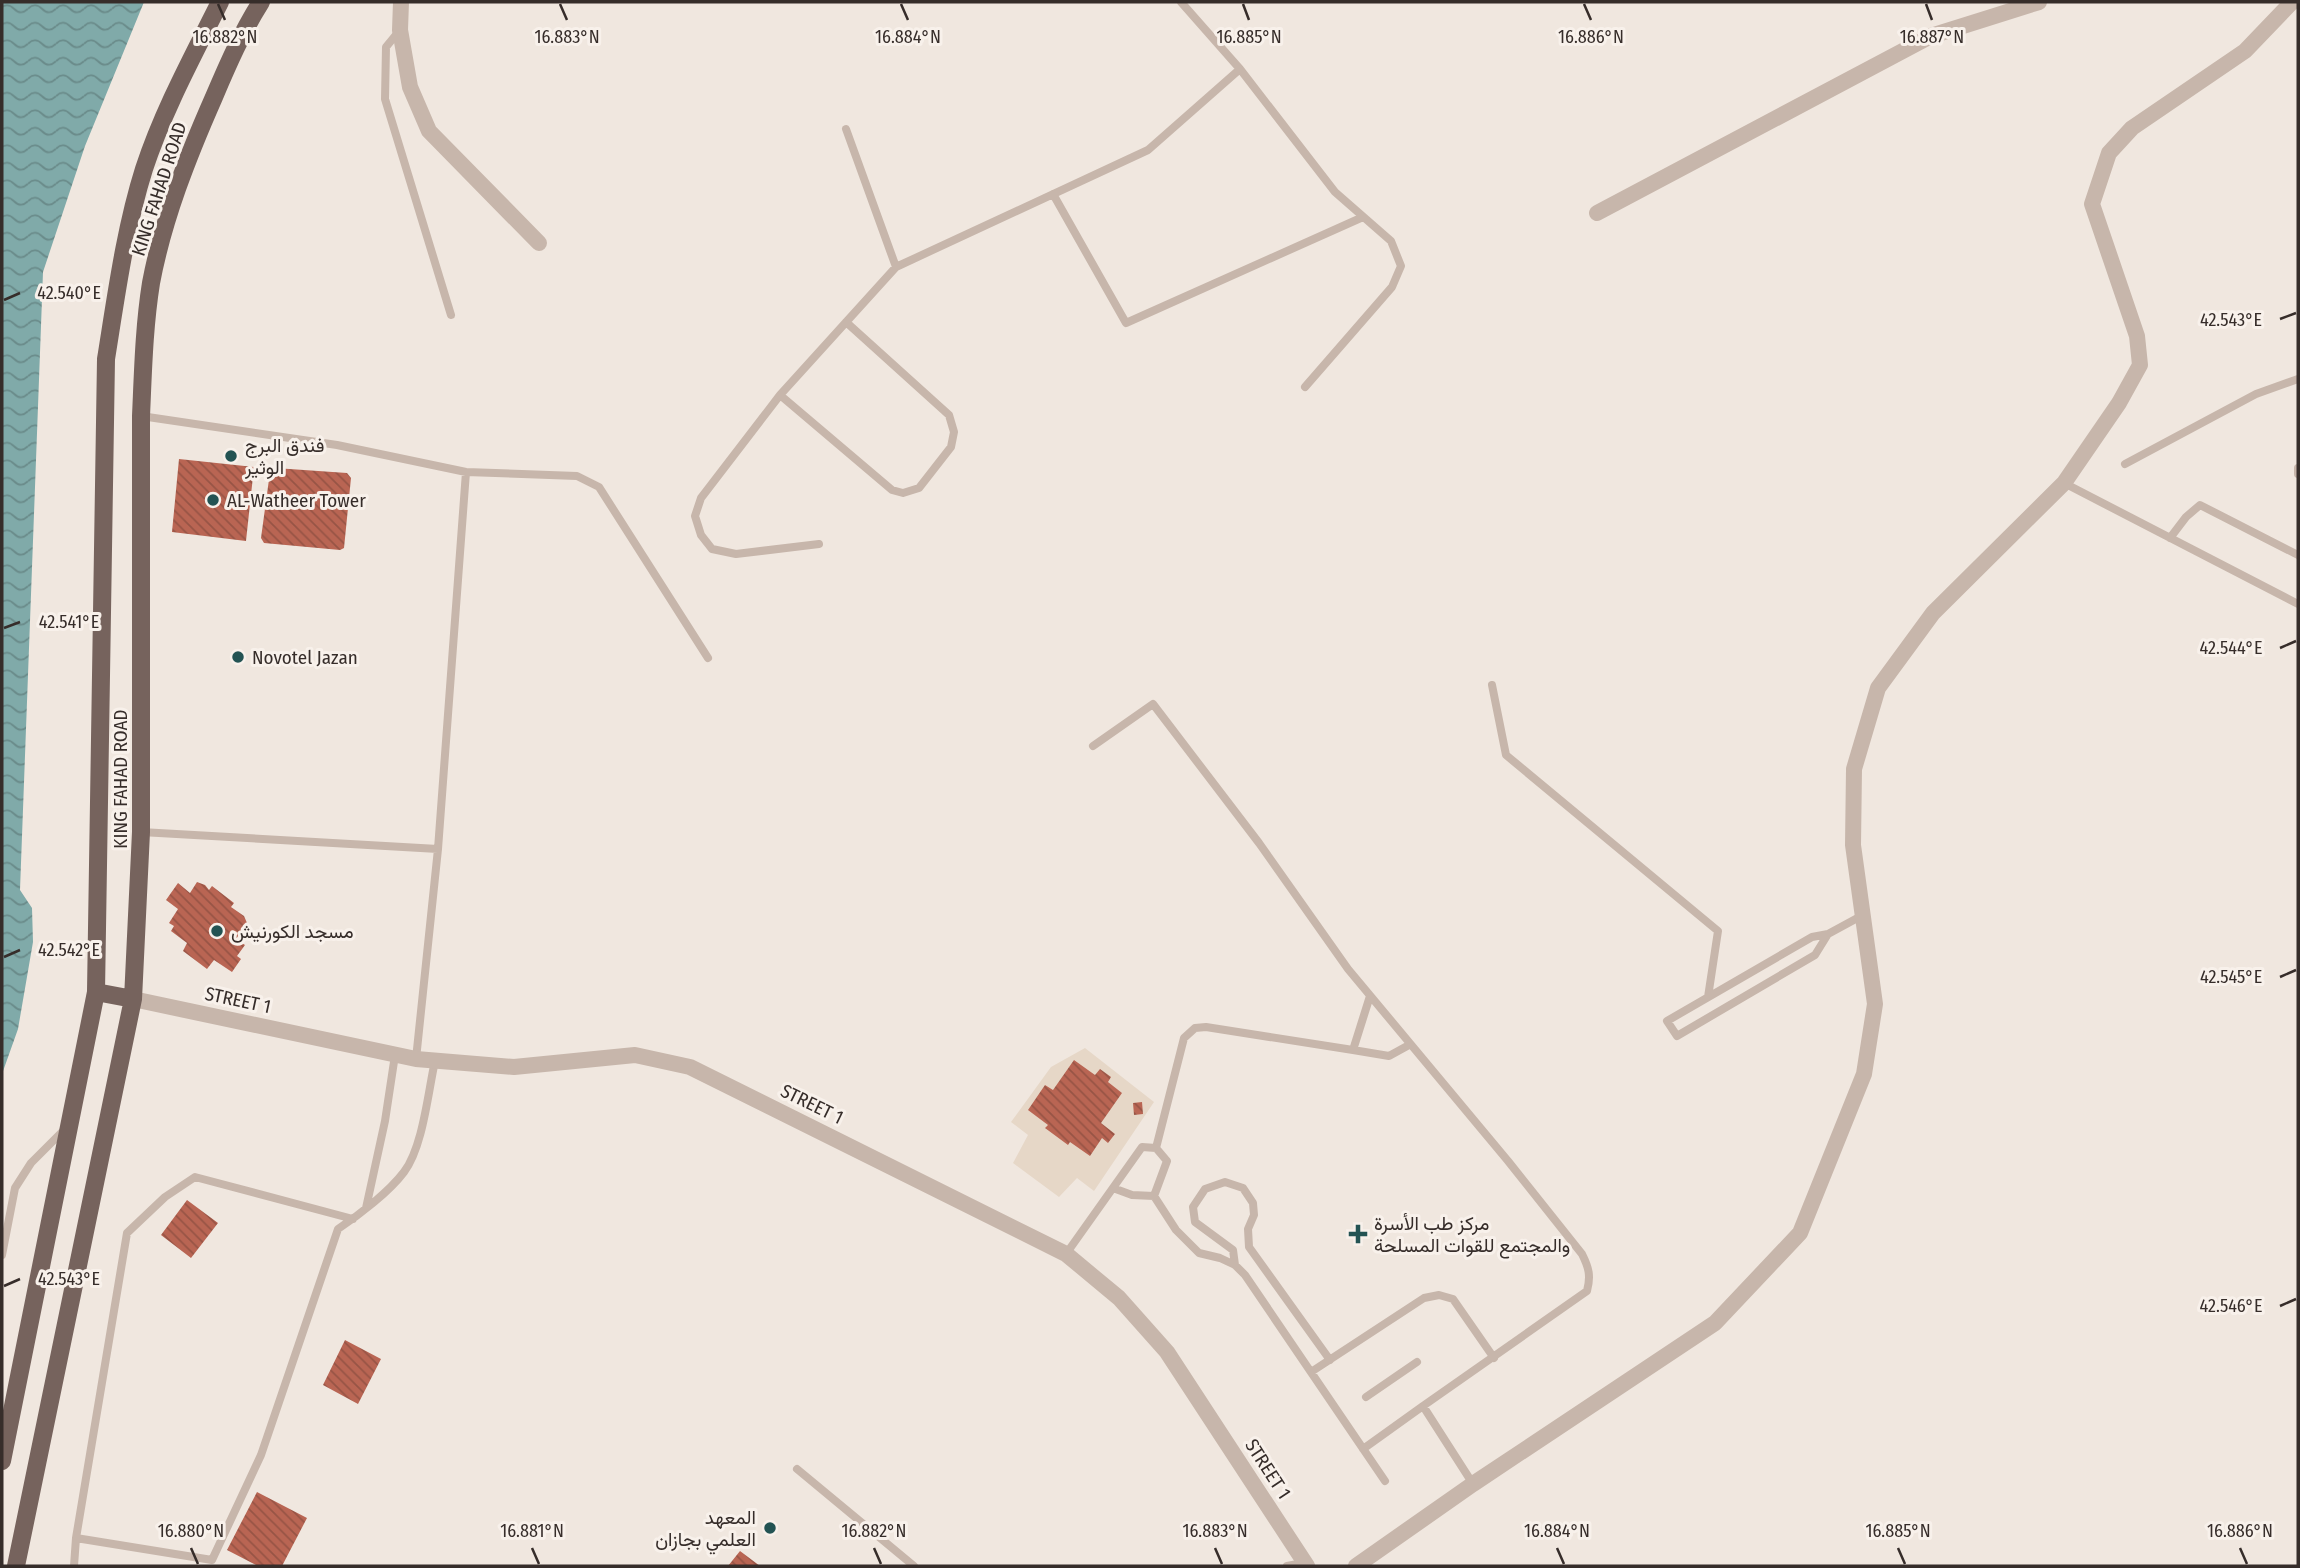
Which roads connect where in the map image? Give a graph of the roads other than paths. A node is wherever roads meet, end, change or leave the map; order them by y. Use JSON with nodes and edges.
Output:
{"nodes":[{"id":1,"x":220,"y":2,"type":"edge"},
{"id":2,"x":261,"y":2,"type":"edge"},
{"id":3,"x":401,"y":2,"type":"edge"},
{"id":4,"x":1181,"y":2,"type":"edge"},
{"id":5,"x":2039,"y":2,"type":"edge"},
{"id":6,"x":2292,"y":2,"type":"edge"},
{"id":7,"x":400,"y":30,"type":"junction"},
{"id":8,"x":1240,"y":69,"type":"junction"},
{"id":9,"x":846,"y":129,"type":"dead end"},
{"id":10,"x":1053,"y":194,"type":"junction"},
{"id":11,"x":1597,"y":213,"type":"dead end"},
{"id":12,"x":1363,"y":217,"type":"junction"},
{"id":13,"x":539,"y":243,"type":"dead end"},
{"id":14,"x":896,"y":267,"type":"junction"},
{"id":15,"x":451,"y":315,"type":"dead end"},
{"id":16,"x":846,"y":322,"type":"junction"},
{"id":17,"x":2298,"y":379,"type":"edge"},
{"id":18,"x":1305,"y":387,"type":"dead end"},
{"id":19,"x":780,"y":395,"type":"junction"},
{"id":20,"x":141,"y":416,"type":"junction"},
{"id":21,"x":2125,"y":464,"type":"dead end"},
{"id":22,"x":2298,"y":468,"type":"edge"},
{"id":23,"x":466,"y":472,"type":"junction"},
{"id":24,"x":2298,"y":474,"type":"edge"},
{"id":25,"x":2064,"y":483,"type":"junction"},
{"id":26,"x":2170,"y":538,"type":"junction"},
{"id":27,"x":819,"y":544,"type":"dead end"},
{"id":28,"x":2298,"y":555,"type":"edge"},
{"id":29,"x":2298,"y":604,"type":"edge"},
{"id":30,"x":708,"y":658,"type":"dead end"},
{"id":31,"x":1492,"y":685,"type":"dead end"},
{"id":32,"x":1093,"y":746,"type":"dead end"},
{"id":33,"x":141,"y":832,"type":"junction"},
{"id":34,"x":438,"y":849,"type":"junction"},
{"id":35,"x":1863,"y":915,"type":"junction"},
{"id":36,"x":1828,"y":934,"type":"junction"},
{"id":37,"x":96,"y":992,"type":"junction"},
{"id":38,"x":1370,"y":996,"type":"junction"},
{"id":39,"x":1708,"y":997,"type":"junction"},
{"id":40,"x":133,"y":999,"type":"junction"},
{"id":41,"x":1409,"y":1045,"type":"junction"},
{"id":42,"x":1353,"y":1050,"type":"junction"},
{"id":43,"x":394,"y":1055,"type":"junction"},
{"id":44,"x":416,"y":1059,"type":"junction"},
{"id":45,"x":435,"y":1061,"type":"junction"},
{"id":46,"x":68,"y":1126,"type":"junction"},
{"id":47,"x":1156,"y":1148,"type":"junction"},
{"id":48,"x":1113,"y":1188,"type":"junction"},
{"id":49,"x":1154,"y":1196,"type":"junction"},
{"id":50,"x":366,"y":1208,"type":"junction"},
{"id":51,"x":353,"y":1219,"type":"junction"},
{"id":52,"x":1066,"y":1254,"type":"junction"},
{"id":53,"x":2,"y":1255,"type":"edge"},
{"id":54,"x":1235,"y":1265,"type":"junction"},
{"id":55,"x":1494,"y":1357,"type":"junction"},
{"id":56,"x":1330,"y":1360,"type":"junction"},
{"id":57,"x":1417,"y":1362,"type":"dead end"},
{"id":58,"x":1311,"y":1372,"type":"junction"},
{"id":59,"x":1366,"y":1397,"type":"dead end"},
{"id":60,"x":1423,"y":1406,"type":"junction"},
{"id":61,"x":1363,"y":1449,"type":"junction"},
{"id":62,"x":2,"y":1461,"type":"edge"},
{"id":63,"x":797,"y":1469,"type":"dead end"},
{"id":64,"x":1385,"y":1481,"type":"dead end"},
{"id":65,"x":1473,"y":1485,"type":"junction"},
{"id":66,"x":76,"y":1538,"type":"junction"},
{"id":67,"x":1299,"y":1565,"type":"edge"},
{"id":68,"x":16,"y":1566,"type":"edge"},
{"id":69,"x":74,"y":1566,"type":"edge"},
{"id":70,"x":914,"y":1566,"type":"edge"},
{"id":71,"x":1356,"y":1566,"type":"edge"}],
"edges":[{"from":1,"to":37,"type":"main road","name":"KING FAHAD ROAD"},
{"from":2,"to":20,"type":"main road","name":"KING FAHAD ROAD"},
{"from":3,"to":7,"type":"street"},
{"from":4,"to":8,"type":"lane"},
{"from":5,"to":11,"type":"street"},
{"from":6,"to":25,"type":"street"},
{"from":7,"to":13,"type":"street"},
{"from":7,"to":15,"type":"lane"},
{"from":8,"to":10,"type":"lane"},
{"from":8,"to":12,"type":"lane"},
{"from":9,"to":14,"type":"lane"},
{"from":10,"to":12,"type":"lane"},
{"from":10,"to":14,"type":"lane"},
{"from":12,"to":18,"type":"lane"},
{"from":14,"to":16,"type":"lane"},
{"from":16,"to":19,"type":"lane"},
{"from":16,"to":19,"type":"lane"},
{"from":17,"to":21,"type":"lane"},
{"from":19,"to":27,"type":"lane"},
{"from":20,"to":23,"type":"lane"},
{"from":20,"to":33,"type":"main road","name":"KING FAHAD ROAD"},
{"from":22,"to":24,"type":"lane"},
{"from":23,"to":30,"type":"lane"},
{"from":23,"to":34,"type":"lane"},
{"from":25,"to":26,"type":"lane"},
{"from":25,"to":35,"type":"street"},
{"from":26,"to":28,"type":"lane"},
{"from":26,"to":29,"type":"lane"},
{"from":31,"to":39,"type":"lane"},
{"from":32,"to":38,"type":"lane"},
{"from":33,"to":34,"type":"lane"},
{"from":33,"to":40,"type":"main road","name":"KING FAHAD ROAD"},
{"from":34,"to":44,"type":"lane"},
{"from":35,"to":36,"type":"lane"},
{"from":35,"to":65,"type":"street"},
{"from":36,"to":39,"type":"lane"},
{"from":36,"to":39,"type":"lane"},
{"from":37,"to":40,"type":"main road"},
{"from":37,"to":46,"type":"main road","name":"KING FAHAD ROAD"},
{"from":38,"to":41,"type":"lane"},
{"from":38,"to":42,"type":"lane"},
{"from":40,"to":43,"type":"street","name":"STREET 1"},
{"from":40,"to":68,"type":"main road","name":"KING FAHAD ROAD"},
{"from":41,"to":42,"type":"lane"},
{"from":41,"to":55,"type":"lane"},
{"from":42,"to":47,"type":"lane"},
{"from":43,"to":44,"type":"street","name":"STREET 1"},
{"from":43,"to":50,"type":"lane"},
{"from":44,"to":45,"type":"street","name":"STREET 1"},
{"from":45,"to":50,"type":"lane"},
{"from":45,"to":52,"type":"street","name":"STREET 1"},
{"from":46,"to":53,"type":"lane"},
{"from":46,"to":62,"type":"main road","name":"KING FAHAD ROAD"},
{"from":47,"to":48,"type":"lane"},
{"from":47,"to":49,"type":"lane"},
{"from":48,"to":49,"type":"lane"},
{"from":48,"to":52,"type":"lane"},
{"from":49,"to":54,"type":"lane"},
{"from":50,"to":51,"type":"lane"},
{"from":51,"to":66,"type":"lane"},
{"from":51,"to":66,"type":"lane"},
{"from":52,"to":67,"type":"street","name":"STREET 1"},
{"from":54,"to":56,"type":"lane"},
{"from":54,"to":58,"type":"lane"},
{"from":55,"to":56,"type":"lane"},
{"from":55,"to":60,"type":"lane"},
{"from":56,"to":58,"type":"lane"},
{"from":57,"to":59,"type":"lane"},
{"from":58,"to":61,"type":"lane"},
{"from":60,"to":61,"type":"lane"},
{"from":60,"to":65,"type":"lane"},
{"from":61,"to":64,"type":"lane"},
{"from":63,"to":70,"type":"lane"},
{"from":65,"to":71,"type":"street"},
{"from":66,"to":69,"type":"lane"}]}
